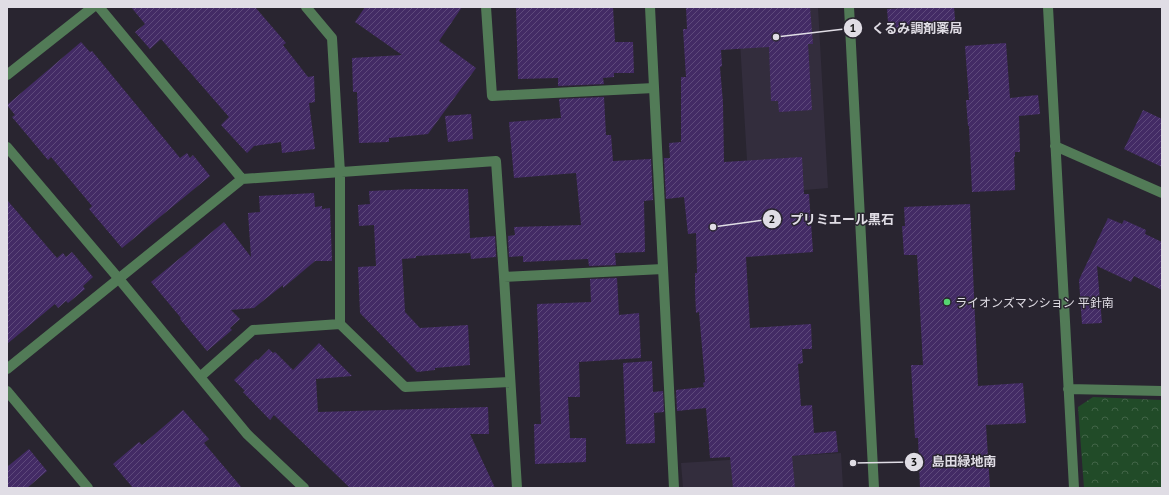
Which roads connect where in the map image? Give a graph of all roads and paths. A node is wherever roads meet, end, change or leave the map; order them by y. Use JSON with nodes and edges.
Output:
{"nodes":[{"id":1,"x":93,"y":7,"type":"edge"},
{"id":2,"x":99,"y":7,"type":"edge"},
{"id":3,"x":306,"y":7,"type":"edge"},
{"id":4,"x":486,"y":7,"type":"edge"},
{"id":5,"x":650,"y":7,"type":"edge"},
{"id":6,"x":849,"y":7,"type":"edge"},
{"id":7,"x":1048,"y":7,"type":"edge"},
{"id":8,"x":7,"y":75,"type":"edge"},
{"id":9,"x":654,"y":88,"type":"junction"},
{"id":10,"x":1056,"y":146,"type":"junction"},
{"id":11,"x":7,"y":147,"type":"edge"},
{"id":12,"x":340,"y":173,"type":"junction"},
{"id":13,"x":242,"y":179,"type":"junction"},
{"id":14,"x":1162,"y":193,"type":"edge"},
{"id":15,"x":663,"y":269,"type":"junction"},
{"id":16,"x":504,"y":277,"type":"junction"},
{"id":17,"x":119,"y":279,"type":"junction"},
{"id":18,"x":340,"y":324,"type":"junction"},
{"id":19,"x":7,"y":369,"type":"edge"},
{"id":20,"x":200,"y":377,"type":"junction"},
{"id":21,"x":510,"y":382,"type":"junction"},
{"id":22,"x":1068,"y":389,"type":"junction"},
{"id":23,"x":7,"y":391,"type":"edge"},
{"id":24,"x":1162,"y":391,"type":"edge"},
{"id":25,"x":88,"y":488,"type":"edge"},
{"id":26,"x":304,"y":488,"type":"edge"},
{"id":27,"x":516,"y":488,"type":"edge"},
{"id":28,"x":674,"y":488,"type":"edge"},
{"id":29,"x":874,"y":488,"type":"edge"},
{"id":30,"x":1074,"y":488,"type":"edge"}],
"edges":[{"from":1,"to":8,"type":"street"},
{"from":2,"to":13,"type":"street"},
{"from":3,"to":12,"type":"street"},
{"from":4,"to":9,"type":"street"},
{"from":5,"to":9,"type":"street"},
{"from":6,"to":29,"type":"street"},
{"from":7,"to":10,"type":"street"},
{"from":9,"to":15,"type":"street"},
{"from":10,"to":14,"type":"street"},
{"from":10,"to":22,"type":"street"},
{"from":11,"to":17,"type":"street"},
{"from":12,"to":13,"type":"street"},
{"from":12,"to":16,"type":"street"},
{"from":12,"to":18,"type":"street"},
{"from":13,"to":17,"type":"street"},
{"from":15,"to":16,"type":"street"},
{"from":15,"to":28,"type":"street"},
{"from":16,"to":21,"type":"street"},
{"from":17,"to":19,"type":"street"},
{"from":17,"to":20,"type":"street"},
{"from":18,"to":20,"type":"street"},
{"from":18,"to":21,"type":"street"},
{"from":20,"to":26,"type":"street"},
{"from":21,"to":27,"type":"street"},
{"from":22,"to":24,"type":"street"},
{"from":22,"to":30,"type":"street"},
{"from":23,"to":25,"type":"street"}]}
